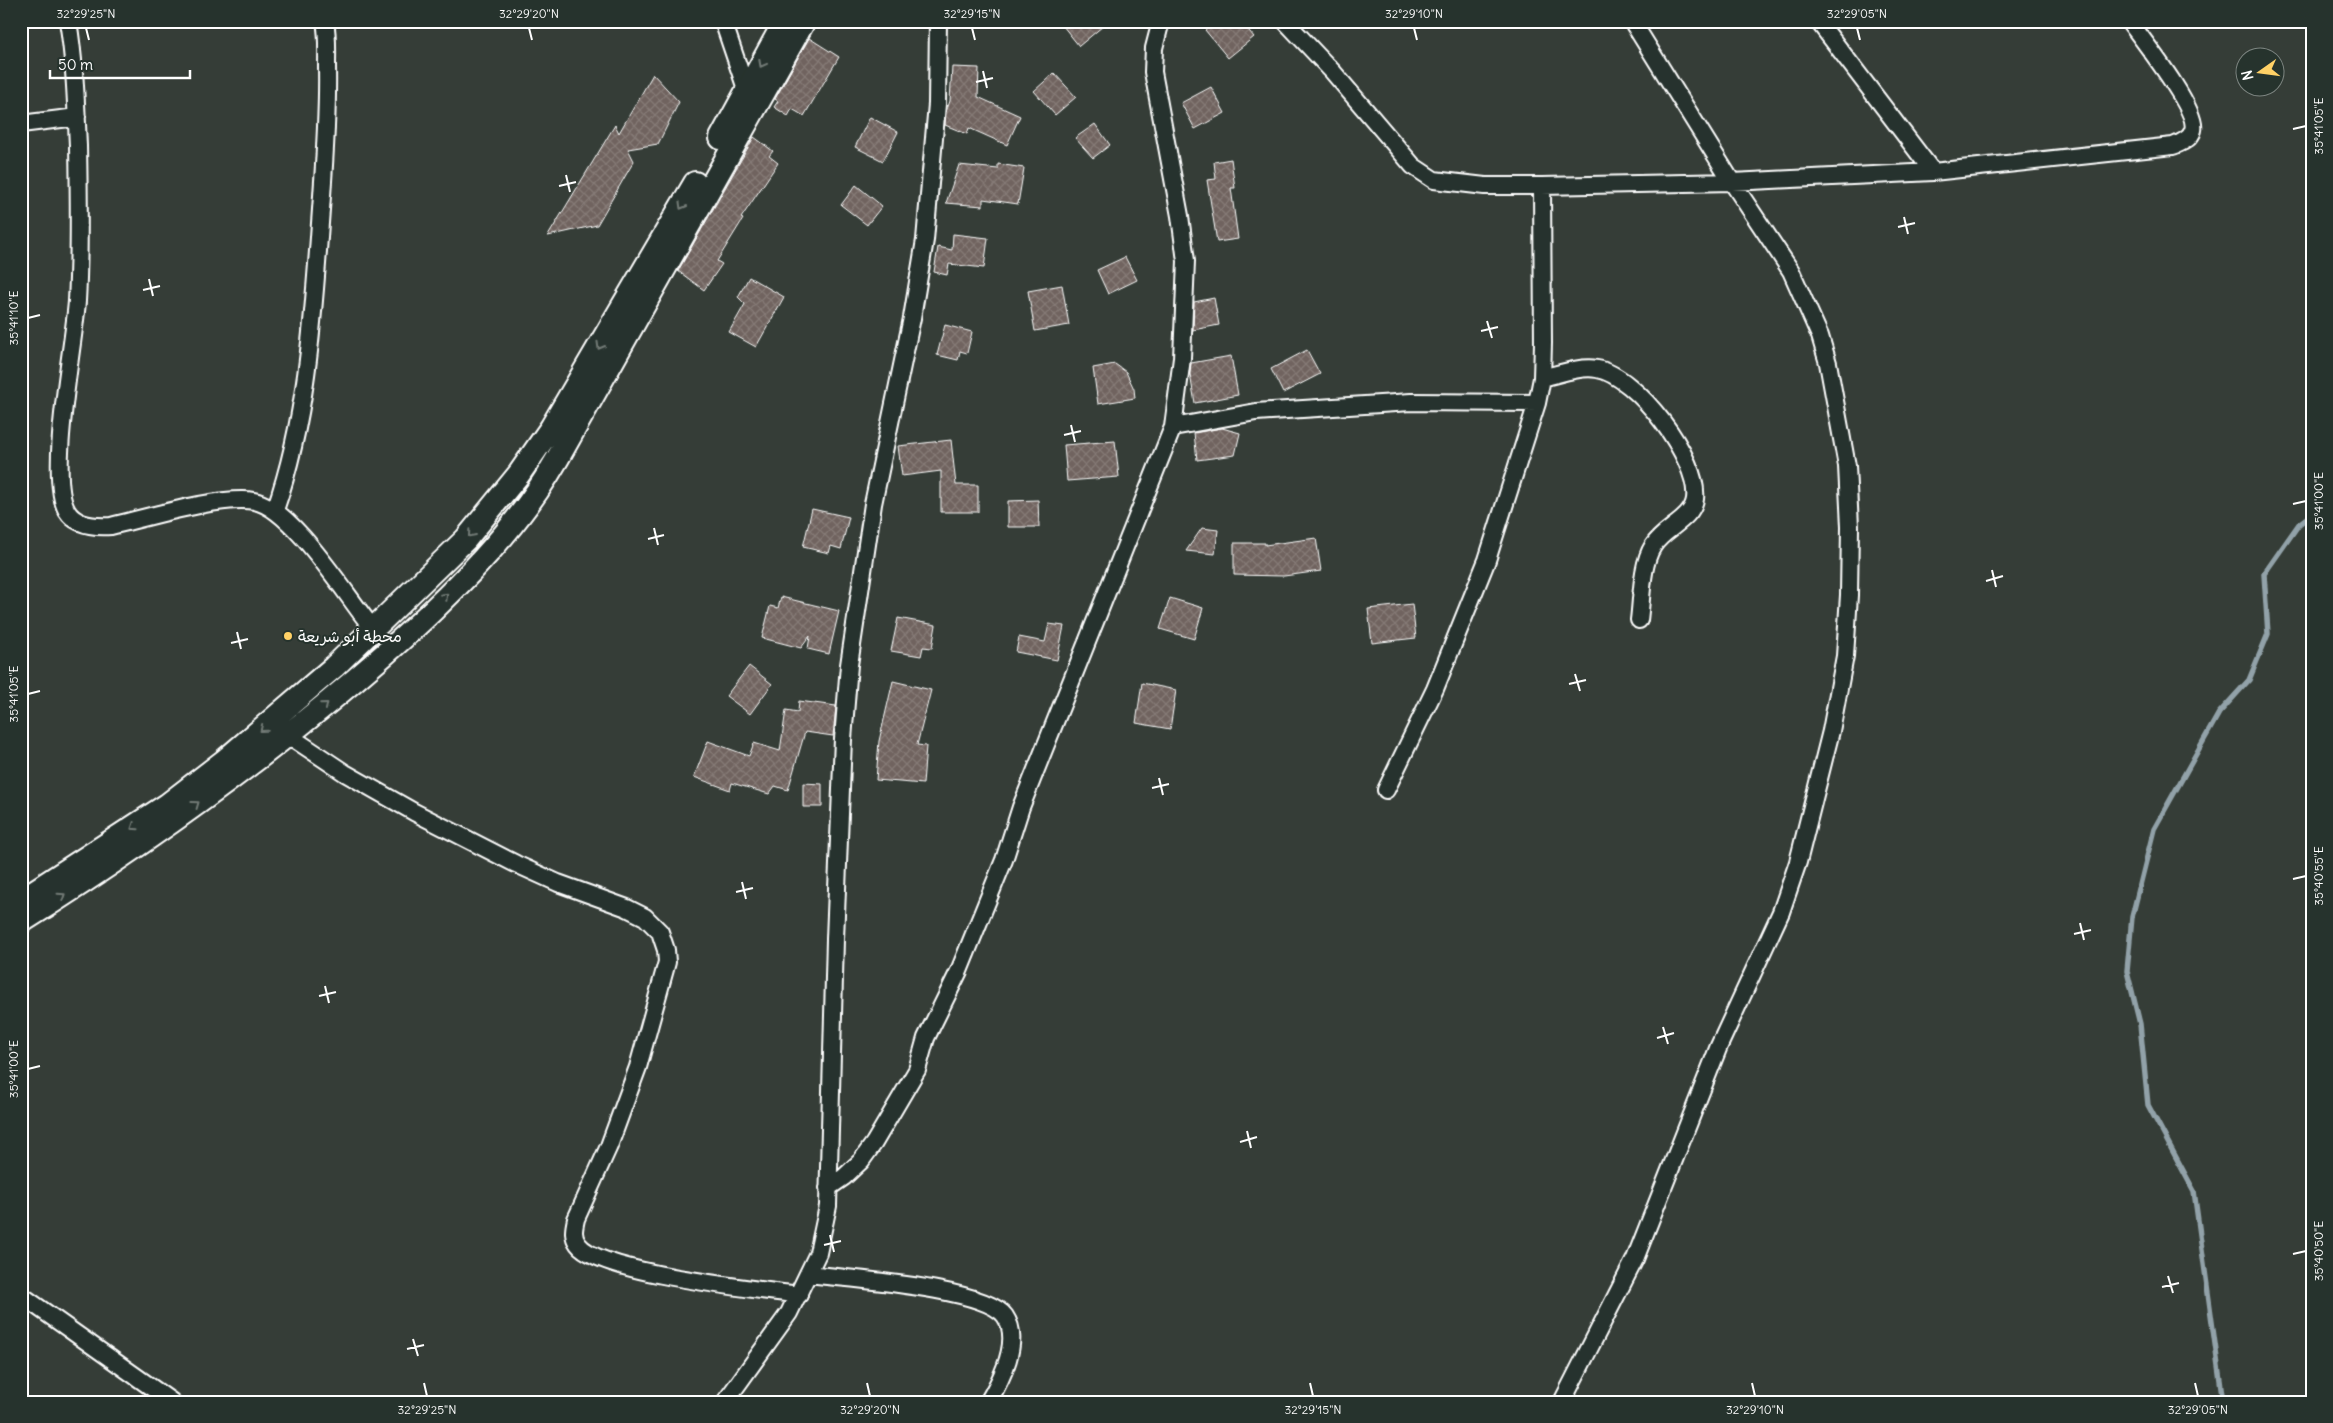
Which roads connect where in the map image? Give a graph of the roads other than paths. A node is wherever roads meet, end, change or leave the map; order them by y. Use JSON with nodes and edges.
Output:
{"nodes":[{"id":1,"x":68,"y":21,"type":"edge"},
{"id":2,"x":325,"y":21,"type":"edge"},
{"id":3,"x":722,"y":21,"type":"edge"},
{"id":4,"x":785,"y":21,"type":"edge"},
{"id":5,"x":804,"y":21,"type":"edge"},
{"id":6,"x":938,"y":21,"type":"edge"},
{"id":7,"x":1161,"y":21,"type":"edge"},
{"id":8,"x":1285,"y":21,"type":"edge"},
{"id":9,"x":1632,"y":21,"type":"edge"},
{"id":10,"x":1818,"y":21,"type":"edge"},
{"id":11,"x":2129,"y":21,"type":"edge"},
{"id":12,"x":747,"y":92,"type":"junction"},
{"id":13,"x":77,"y":117,"type":"junction"},
{"id":14,"x":21,"y":124,"type":"edge"},
{"id":15,"x":1933,"y":172,"type":"junction"},
{"id":16,"x":1732,"y":182,"type":"junction"},
{"id":17,"x":1542,"y":186,"type":"junction"},
{"id":18,"x":1542,"y":378,"type":"junction"},
{"id":19,"x":1537,"y":403,"type":"junction"},
{"id":20,"x":1173,"y":427,"type":"junction"},
{"id":21,"x":275,"y":510,"type":"junction"},
{"id":22,"x":1639,"y":620,"type":"dead end"},
{"id":23,"x":374,"y":630,"type":"junction"},
{"id":24,"x":288,"y":735,"type":"junction"},
{"id":25,"x":1386,"y":790,"type":"dead end"},
{"id":26,"x":21,"y":900,"type":"edge"},
{"id":27,"x":21,"y":922,"type":"edge"},
{"id":28,"x":828,"y":1188,"type":"junction"},
{"id":29,"x":808,"y":1274,"type":"junction"},
{"id":30,"x":799,"y":1294,"type":"junction"},
{"id":31,"x":21,"y":1295,"type":"edge"},
{"id":32,"x":172,"y":1402,"type":"edge"},
{"id":33,"x":724,"y":1402,"type":"edge"},
{"id":34,"x":988,"y":1402,"type":"edge"},
{"id":35,"x":1562,"y":1402,"type":"edge"}],
"edges":[{"from":1,"to":13,"type":"street"},
{"from":2,"to":21,"type":"street"},
{"from":3,"to":12,"type":"street"},
{"from":4,"to":12,"type":"main road","one_way":true},
{"from":24,"to":5,"type":"main road","one_way":true},
{"from":6,"to":28,"type":"street"},
{"from":7,"to":20,"type":"street"},
{"from":8,"to":17,"type":"street"},
{"from":9,"to":16,"type":"street"},
{"from":10,"to":15,"type":"street"},
{"from":11,"to":15,"type":"street"},
{"from":12,"to":23,"type":"main road","one_way":true},
{"from":13,"to":14,"type":"street"},
{"from":13,"to":21,"type":"street"},
{"from":15,"to":16,"type":"street"},
{"from":16,"to":17,"type":"street"},
{"from":16,"to":35,"type":"street"},
{"from":17,"to":18,"type":"street"},
{"from":18,"to":19,"type":"street"},
{"from":18,"to":22,"type":"street"},
{"from":19,"to":20,"type":"street"},
{"from":19,"to":25,"type":"street"},
{"from":20,"to":28,"type":"street"},
{"from":21,"to":23,"type":"street"},
{"from":23,"to":26,"type":"main road","one_way":true},
{"from":27,"to":24,"type":"main road","one_way":true},
{"from":24,"to":30,"type":"street"},
{"from":28,"to":29,"type":"street"},
{"from":29,"to":30,"type":"street"},
{"from":29,"to":34,"type":"street"},
{"from":30,"to":33,"type":"street"},
{"from":31,"to":32,"type":"street"}]}
